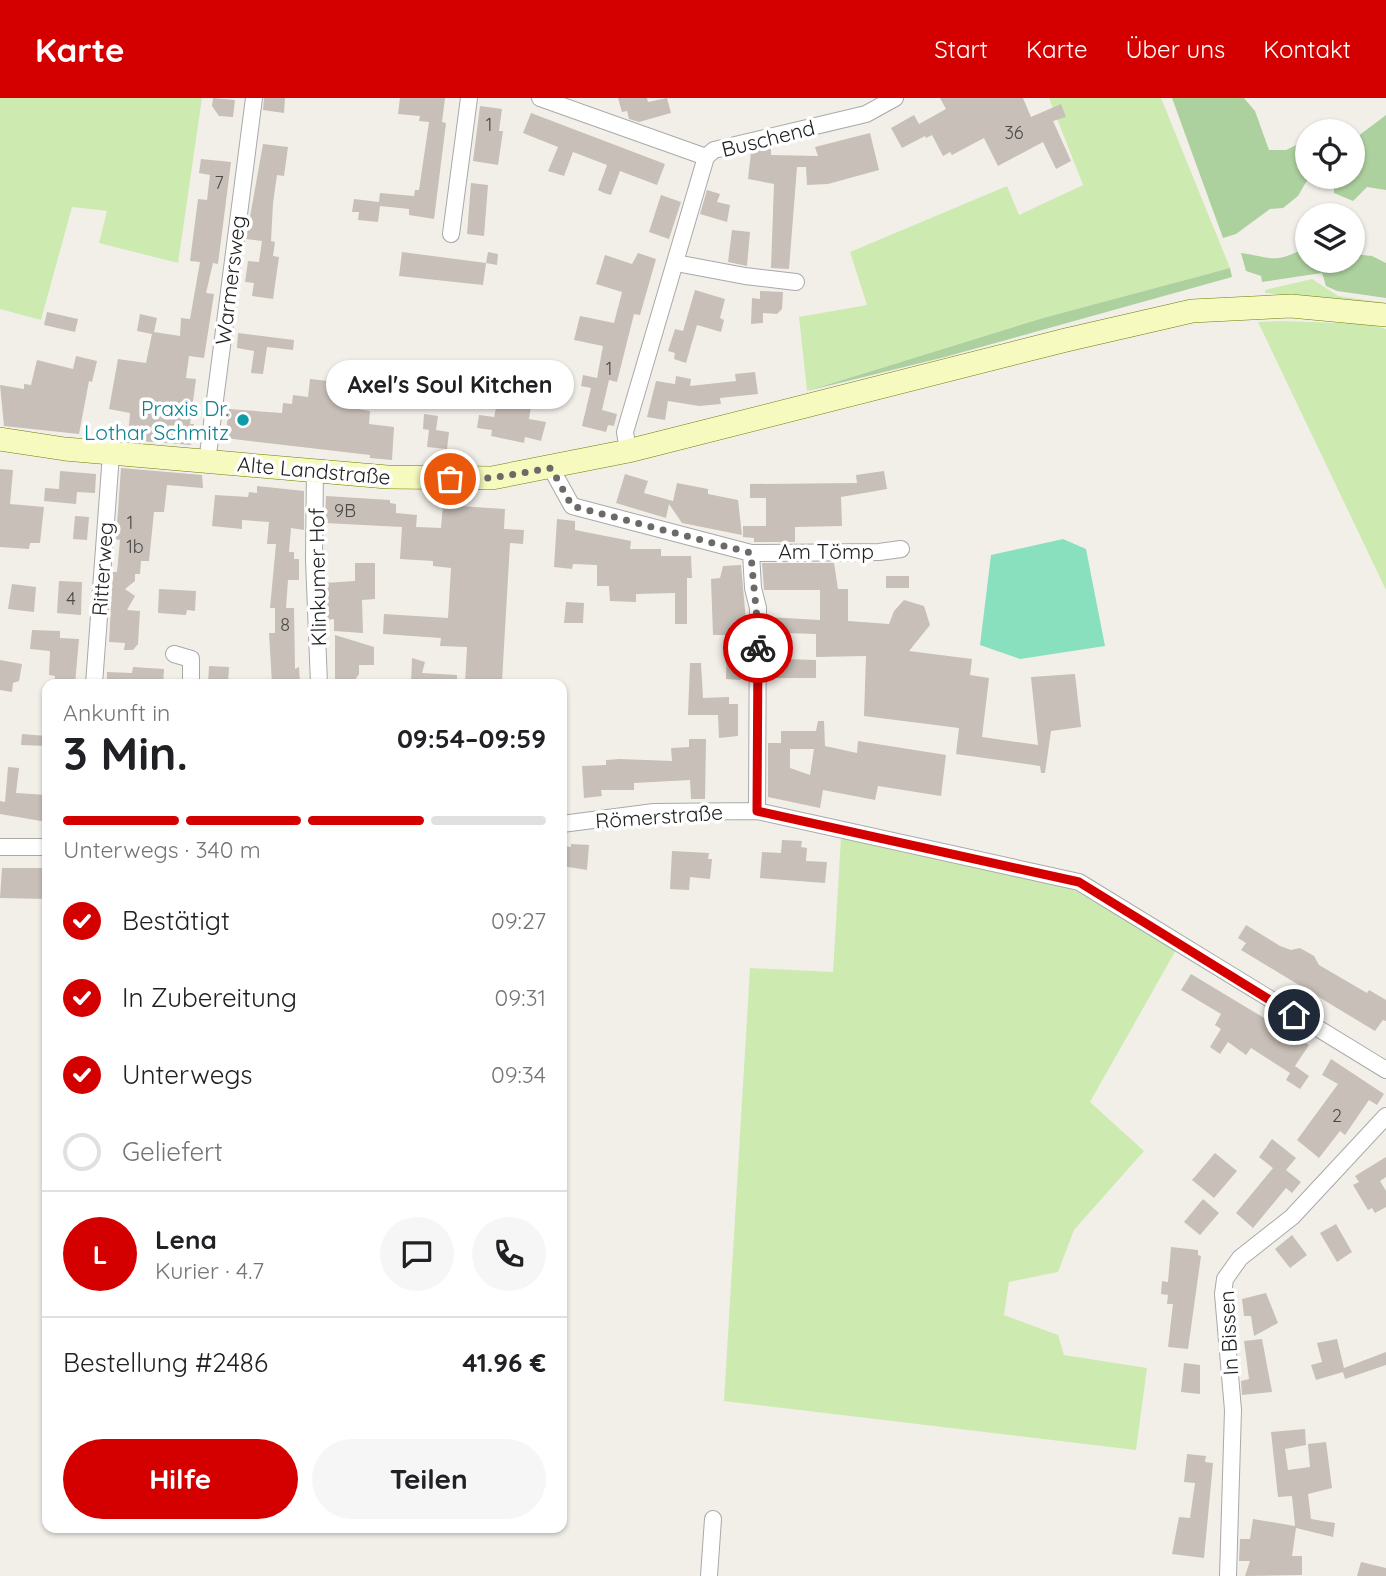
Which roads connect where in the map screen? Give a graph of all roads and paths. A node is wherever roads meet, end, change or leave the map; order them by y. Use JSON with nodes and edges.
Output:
{"nodes":[{"id":1,"x":254,"y":98,"type":"edge"},
{"id":2,"x":469,"y":98,"type":"edge"},
{"id":3,"x":540,"y":98,"type":"edge"},
{"id":4,"x":895,"y":98,"type":"edge"},
{"id":5,"x":706,"y":157,"type":"junction"},
{"id":6,"x":451,"y":234,"type":"dead end"},
{"id":7,"x":676,"y":263,"type":"junction"},
{"id":8,"x":796,"y":282,"type":"dead end"},
{"id":9,"x":1386,"y":315,"type":"edge"},
{"id":10,"x":0,"y":439,"type":"edge"},
{"id":11,"x":628,"y":451,"type":"junction"},
{"id":12,"x":111,"y":454,"type":"junction"},
{"id":13,"x":207,"y":462,"type":"junction"},
{"id":14,"x":551,"y":468,"type":"junction"},
{"id":15,"x":315,"y":469,"type":"junction"},
{"id":16,"x":901,"y":549,"type":"dead end"},
{"id":17,"x":751,"y":553,"type":"junction"},
{"id":18,"x":174,"y":654,"type":"dead end"},
{"id":19,"x":94,"y":679,"type":"edge"},
{"id":20,"x":191,"y":679,"type":"edge"},
{"id":21,"x":319,"y":679,"type":"edge"},
{"id":22,"x":757,"y":811,"type":"junction"},
{"id":23,"x":567,"y":823,"type":"edge"},
{"id":24,"x":0,"y":847,"type":"edge"},
{"id":25,"x":42,"y":847,"type":"edge"},
{"id":26,"x":1386,"y":1070,"type":"edge"},
{"id":27,"x":1386,"y":1116,"type":"edge"},
{"id":28,"x":713,"y":1519,"type":"dead end"},
{"id":29,"x":709,"y":1576,"type":"edge"},
{"id":30,"x":1228,"y":1576,"type":"edge"}],
"edges":[{"from":1,"to":13,"type":"street","name":"Warmersweg"},
{"from":2,"to":6,"type":"street"},
{"from":3,"to":5,"type":"street"},
{"from":4,"to":5,"type":"street","name":"Buschend"},
{"from":5,"to":7,"type":"street","name":"Buschend"},
{"from":7,"to":8,"type":"street"},
{"from":7,"to":11,"type":"street","name":"Buschend"},
{"from":9,"to":11,"type":"main road","name":"Alte Landstraße"},
{"from":10,"to":12,"type":"main road","name":"Alte Landstraße"},
{"from":11,"to":14,"type":"main road","name":"Alte Landstraße"},
{"from":12,"to":13,"type":"main road","name":"Alte Landstraße"},
{"from":12,"to":19,"type":"street","name":"Ritterweg"},
{"from":13,"to":15,"type":"main road","name":"Alte Landstraße"},
{"from":14,"to":15,"type":"main road","name":"Alte Landstraße"},
{"from":14,"to":17,"type":"street","name":"Am Tömp"},
{"from":15,"to":21,"type":"street","name":"Klinkumer Hof"},
{"from":16,"to":17,"type":"street","name":"Am Tömp"},
{"from":17,"to":22,"type":"street","name":"Am Tömp"},
{"from":18,"to":20,"type":"street"},
{"from":22,"to":23,"type":"street","name":"Römerstraße"},
{"from":22,"to":26,"type":"street"},
{"from":24,"to":25,"type":"street"},
{"from":27,"to":30,"type":"street","name":"In Bissen"},
{"from":28,"to":29,"type":"street"}]}
